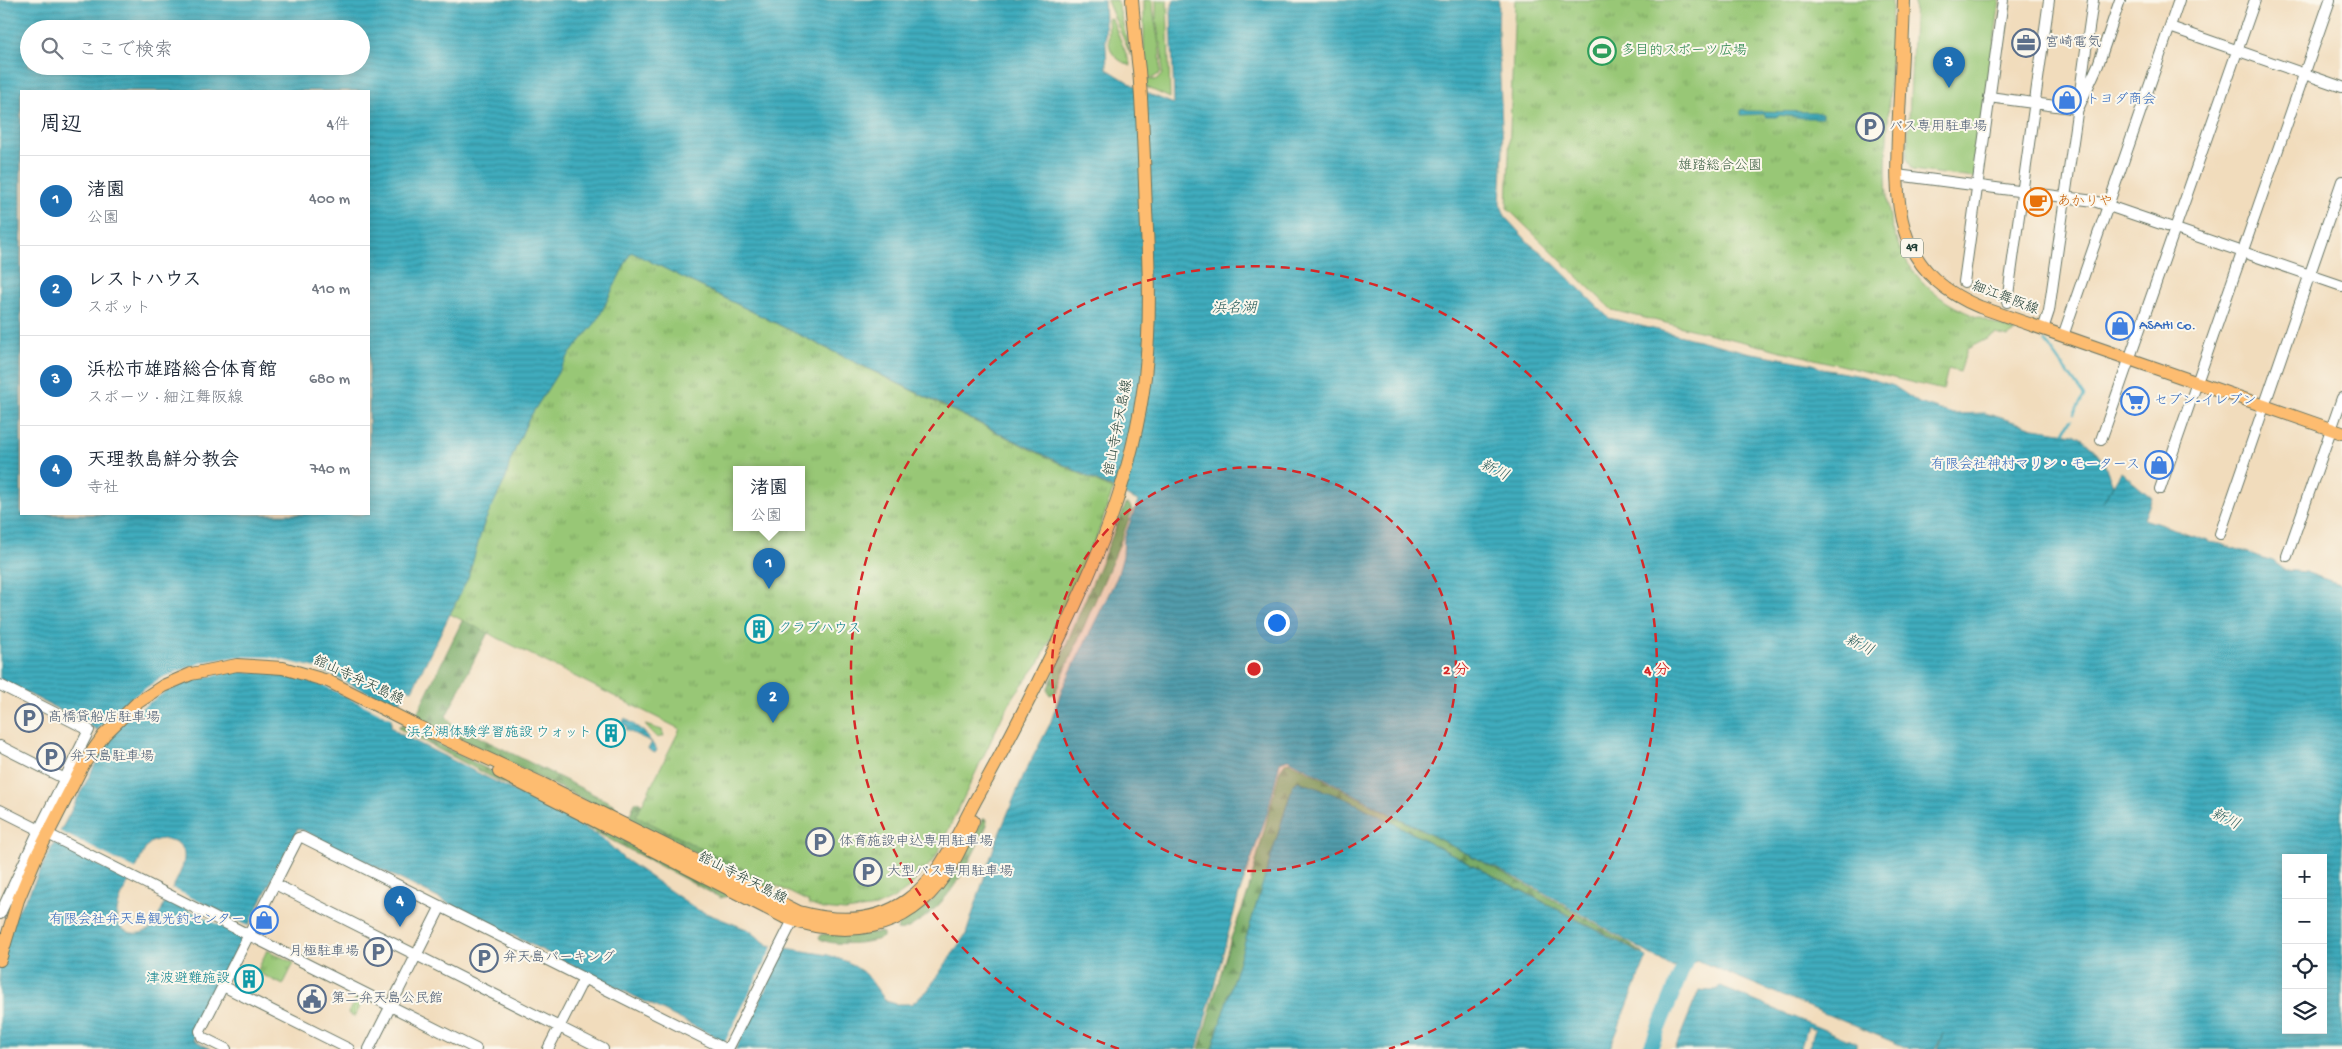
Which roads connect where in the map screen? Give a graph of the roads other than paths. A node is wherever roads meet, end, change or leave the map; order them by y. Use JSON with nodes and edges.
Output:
{"nodes":[{"id":1,"x":1132,"y":0,"type":"edge"},
{"id":2,"x":1139,"y":0,"type":"edge"},
{"id":3,"x":1904,"y":0,"type":"edge"},
{"id":4,"x":2003,"y":0,"type":"edge"},
{"id":5,"x":2049,"y":0,"type":"edge"},
{"id":6,"x":2093,"y":0,"type":"edge"},
{"id":7,"x":2120,"y":0,"type":"edge"},
{"id":8,"x":2179,"y":0,"type":"edge"},
{"id":9,"x":2255,"y":0,"type":"edge"},
{"id":10,"x":2330,"y":0,"type":"edge"},
{"id":11,"x":2170,"y":27,"type":"junction"},
{"id":12,"x":2237,"y":50,"type":"junction"},
{"id":13,"x":2304,"y":74,"type":"junction"},
{"id":14,"x":1139,"y":75,"type":"junction"},
{"id":15,"x":2342,"y":87,"type":"edge"},
{"id":16,"x":1989,"y":97,"type":"junction"},
{"id":17,"x":2034,"y":103,"type":"junction"},
{"id":18,"x":2078,"y":109,"type":"junction"},
{"id":19,"x":1896,"y":175,"type":"junction"},
{"id":20,"x":2342,"y":181,"type":"edge"},
{"id":21,"x":1977,"y":184,"type":"junction"},
{"id":22,"x":2021,"y":191,"type":"junction"},
{"id":23,"x":2066,"y":197,"type":"junction"},
{"id":24,"x":2108,"y":206,"type":"junction"},
{"id":25,"x":2175,"y":229,"type":"junction"},
{"id":26,"x":2242,"y":252,"type":"junction"},
{"id":27,"x":2309,"y":275,"type":"junction"},
{"id":28,"x":1964,"y":282,"type":"dead end"},
{"id":29,"x":2342,"y":286,"type":"edge"},
{"id":30,"x":2007,"y":302,"type":"dead end"},
{"id":31,"x":2043,"y":329,"type":"junction"},
{"id":32,"x":2063,"y":336,"type":"junction"},
{"id":33,"x":2129,"y":359,"type":"junction"},
{"id":34,"x":2197,"y":383,"type":"junction"},
{"id":35,"x":2342,"y":398,"type":"edge"},
{"id":36,"x":2264,"y":406,"type":"junction"},
{"id":37,"x":2336,"y":431,"type":"edge"},
{"id":38,"x":2102,"y":440,"type":"dead end"},
{"id":39,"x":2160,"y":489,"type":"dead end"},
{"id":40,"x":2220,"y":534,"type":"dead end"},
{"id":41,"x":2287,"y":556,"type":"dead end"},
{"id":42,"x":0,"y":685,"type":"edge"},
{"id":43,"x":0,"y":746,"type":"edge"},
{"id":44,"x":65,"y":779,"type":"junction"},
{"id":45,"x":0,"y":810,"type":"edge"},
{"id":46,"x":47,"y":834,"type":"junction"},
{"id":47,"x":275,"y":884,"type":"junction"},
{"id":48,"x":1,"y":906,"type":"edge"},
{"id":49,"x":441,"y":906,"type":"junction"},
{"id":50,"x":793,"y":919,"type":"junction"},
{"id":51,"x":248,"y":934,"type":"junction"},
{"id":52,"x":416,"y":955,"type":"junction"},
{"id":53,"x":0,"y":960,"type":"edge"},
{"id":54,"x":584,"y":978,"type":"junction"},
{"id":55,"x":223,"y":986,"type":"junction"},
{"id":56,"x":391,"y":1006,"type":"junction"},
{"id":57,"x":559,"y":1027,"type":"junction"},
{"id":58,"x":226,"y":1049,"type":"edge"},
{"id":59,"x":349,"y":1049,"type":"edge"},
{"id":60,"x":369,"y":1049,"type":"edge"},
{"id":61,"x":476,"y":1049,"type":"edge"},
{"id":62,"x":548,"y":1049,"type":"edge"},
{"id":63,"x":603,"y":1049,"type":"edge"},
{"id":64,"x":727,"y":1049,"type":"edge"}],
"edges":[{"from":1,"to":14,"type":"main road","name":"舘山寺弁天島線"},
{"from":2,"to":14,"type":"main road","name":"舘山寺弁天島線"},
{"from":3,"to":19,"type":"main road","name":"細江舞阪線","number":"49"},
{"from":4,"to":16,"type":"street"},
{"from":5,"to":17,"type":"street"},
{"from":6,"to":18,"type":"street"},
{"from":7,"to":18,"type":"street"},
{"from":8,"to":11,"type":"street"},
{"from":9,"to":12,"type":"street"},
{"from":10,"to":13,"type":"street"},
{"from":11,"to":12,"type":"street"},
{"from":11,"to":24,"type":"street"},
{"from":12,"to":13,"type":"street"},
{"from":12,"to":25,"type":"street"},
{"from":13,"to":15,"type":"street"},
{"from":13,"to":26,"type":"street"},
{"from":14,"to":50,"type":"main road","name":"舘山寺弁天島線"},
{"from":16,"to":17,"type":"street"},
{"from":16,"to":21,"type":"street"},
{"from":17,"to":18,"type":"street"},
{"from":17,"to":22,"type":"street"},
{"from":18,"to":23,"type":"street"},
{"from":19,"to":21,"type":"street"},
{"from":19,"to":31,"type":"main road","name":"細江舞阪線","number":"49"},
{"from":20,"to":27,"type":"street"},
{"from":21,"to":22,"type":"street"},
{"from":21,"to":28,"type":"street"},
{"from":22,"to":23,"type":"street"},
{"from":22,"to":30,"type":"street"},
{"from":23,"to":24,"type":"street"},
{"from":23,"to":31,"type":"street"},
{"from":24,"to":25,"type":"street"},
{"from":24,"to":32,"type":"street"},
{"from":25,"to":26,"type":"street"},
{"from":25,"to":33,"type":"street"},
{"from":26,"to":27,"type":"street"},
{"from":26,"to":34,"type":"street"},
{"from":27,"to":29,"type":"street"},
{"from":27,"to":36,"type":"street"},
{"from":31,"to":32,"type":"main road","name":"細江舞阪線","number":"49"},
{"from":32,"to":33,"type":"main road","name":"細江舞阪線","number":"49"},
{"from":33,"to":34,"type":"main road","name":"細江舞阪線","number":"49"},
{"from":33,"to":38,"type":"street"},
{"from":34,"to":36,"type":"main road","name":"細江舞阪線","number":"49"},
{"from":34,"to":39,"type":"street"},
{"from":35,"to":37,"type":"street"},
{"from":36,"to":37,"type":"main road","name":"細江舞阪線","number":"49"},
{"from":36,"to":40,"type":"street"},
{"from":37,"to":41,"type":"street"},
{"from":42,"to":44,"type":"street"},
{"from":43,"to":44,"type":"street"},
{"from":44,"to":46,"type":"street"},
{"from":45,"to":46,"type":"street"},
{"from":46,"to":48,"type":"street"},
{"from":46,"to":50,"type":"main road","name":"舘山寺弁天島線"},
{"from":46,"to":51,"type":"street"},
{"from":46,"to":53,"type":"main road","name":"舘山寺弁天島線"},
{"from":47,"to":49,"type":"street"},
{"from":47,"to":51,"type":"street"},
{"from":47,"to":52,"type":"street"},
{"from":49,"to":52,"type":"street"},
{"from":49,"to":54,"type":"street"},
{"from":50,"to":64,"type":"street"},
{"from":51,"to":55,"type":"street"},
{"from":51,"to":56,"type":"street"},
{"from":52,"to":56,"type":"street"},
{"from":52,"to":57,"type":"street"},
{"from":54,"to":57,"type":"street"},
{"from":54,"to":64,"type":"street"},
{"from":55,"to":58,"type":"street"},
{"from":55,"to":59,"type":"street"},
{"from":56,"to":60,"type":"street"},
{"from":56,"to":61,"type":"street"},
{"from":57,"to":62,"type":"street"},
{"from":57,"to":63,"type":"street"}]}
